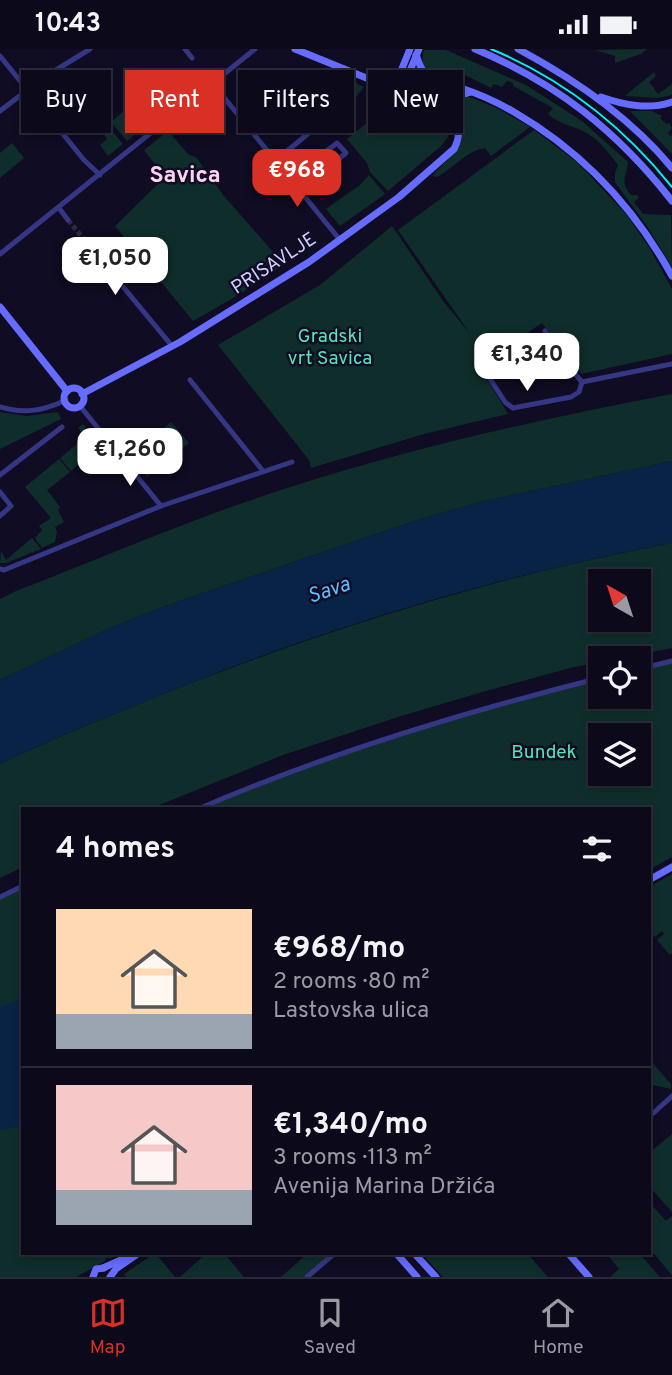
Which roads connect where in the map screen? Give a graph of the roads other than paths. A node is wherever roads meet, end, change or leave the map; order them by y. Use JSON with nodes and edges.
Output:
{"nodes":[{"id":1,"x":90,"y":49,"type":"edge"},
{"id":2,"x":185,"y":49,"type":"edge"},
{"id":3,"x":255,"y":49,"type":"edge"},
{"id":4,"x":295,"y":49,"type":"edge"},
{"id":5,"x":475,"y":49,"type":"edge"},
{"id":6,"x":518,"y":49,"type":"edge"},
{"id":7,"x":415,"y":51,"type":"edge"},
{"id":8,"x":0,"y":57,"type":"edge"},
{"id":9,"x":192,"y":58,"type":"dead end"},
{"id":10,"x":345,"y":68,"type":"junction"},
{"id":11,"x":58,"y":70,"type":"edge"},
{"id":12,"x":407,"y":70,"type":"edge"},
{"id":13,"x":422,"y":70,"type":"edge"},
{"id":14,"x":224,"y":75,"type":"edge"},
{"id":15,"x":368,"y":78,"type":"edge"},
{"id":16,"x":21,"y":83,"type":"edge"},
{"id":17,"x":463,"y":89,"type":"edge"},
{"id":18,"x":472,"y":92,"type":"junction"},
{"id":19,"x":21,"y":95,"type":"edge"},
{"id":20,"x":463,"y":95,"type":"edge"},
{"id":21,"x":593,"y":95,"type":"junction"},
{"id":22,"x":224,"y":98,"type":"edge"},
{"id":23,"x":672,"y":103,"type":"edge"},
{"id":24,"x":0,"y":111,"type":"edge"},
{"id":25,"x":62,"y":133,"type":"edge"},
{"id":26,"x":152,"y":133,"type":"edge"},
{"id":27,"x":459,"y":133,"type":"edge"},
{"id":28,"x":275,"y":161,"type":"junction"},
{"id":29,"x":672,"y":168,"type":"edge"},
{"id":30,"x":100,"y":175,"type":"junction"},
{"id":31,"x":290,"y":179,"type":"junction"},
{"id":32,"x":300,"y":191,"type":"junction"},
{"id":33,"x":672,"y":201,"type":"edge"},
{"id":34,"x":59,"y":208,"type":"junction"},
{"id":35,"x":68,"y":220,"type":"tunnel mouth"},
{"id":36,"x":340,"y":240,"type":"junction"},
{"id":37,"x":91,"y":248,"type":"tunnel mouth"},
{"id":38,"x":0,"y":254,"type":"edge"},
{"id":39,"x":672,"y":275,"type":"edge"},
{"id":40,"x":0,"y":307,"type":"edge"},
{"id":41,"x":545,"y":331,"type":"dead end"},
{"id":42,"x":172,"y":346,"type":"junction"},
{"id":43,"x":672,"y":364,"type":"edge"},
{"id":44,"x":485,"y":371,"type":"dead end"},
{"id":45,"x":190,"y":380,"type":"dead end"},
{"id":46,"x":582,"y":382,"type":"junction"},
{"id":47,"x":68,"y":391,"type":"junction"},
{"id":48,"x":82,"y":394,"type":"junction"},
{"id":49,"x":64,"y":401,"type":"junction"},
{"id":50,"x":80,"y":406,"type":"junction"},
{"id":51,"x":0,"y":407,"type":"edge"},
{"id":52,"x":62,"y":428,"type":"dead end"},
{"id":53,"x":292,"y":462,"type":"dead end"},
{"id":54,"x":263,"y":471,"type":"junction"},
{"id":55,"x":0,"y":475,"type":"edge"},
{"id":56,"x":0,"y":492,"type":"edge"},
{"id":57,"x":161,"y":506,"type":"junction"},
{"id":58,"x":0,"y":516,"type":"edge"},
{"id":59,"x":0,"y":569,"type":"edge"},
{"id":60,"x":672,"y":661,"type":"edge"},
{"id":61,"x":651,"y":666,"type":"edge"},
{"id":62,"x":588,"y":681,"type":"edge"},
{"id":63,"x":203,"y":807,"type":"edge"},
{"id":64,"x":672,"y":867,"type":"edge"},
{"id":65,"x":651,"y":879,"type":"edge"},
{"id":66,"x":21,"y":887,"type":"edge"},
{"id":67,"x":0,"y":897,"type":"edge"},
{"id":68,"x":672,"y":1096,"type":"edge"},
{"id":69,"x":651,"y":1114,"type":"edge"},
{"id":70,"x":132,"y":1255,"type":"edge"},
{"id":71,"x":134,"y":1255,"type":"edge"},
{"id":72,"x":333,"y":1255,"type":"edge"},
{"id":73,"x":398,"y":1255,"type":"edge"},
{"id":74,"x":416,"y":1255,"type":"edge"},
{"id":75,"x":570,"y":1255,"type":"edge"},
{"id":76,"x":103,"y":1268,"type":"junction"},
{"id":77,"x":92,"y":1276,"type":"edge"},
{"id":78,"x":109,"y":1277,"type":"edge"},
{"id":79,"x":307,"y":1277,"type":"edge"},
{"id":80,"x":417,"y":1277,"type":"edge"},
{"id":81,"x":436,"y":1277,"type":"edge"},
{"id":82,"x":589,"y":1277,"type":"edge"}],
"edges":[{"from":1,"to":11,"type":"street"},
{"from":2,"to":9,"type":"street"},
{"from":3,"to":14,"type":"street"},
{"from":4,"to":10,"type":"street"},
{"from":5,"to":33,"type":"street"},
{"from":6,"to":21,"type":"street"},
{"from":7,"to":12,"type":"street"},
{"from":7,"to":13,"type":"street"},
{"from":8,"to":16,"type":"street"},
{"from":10,"to":15,"type":"street"},
{"from":10,"to":28,"type":"street"},
{"from":17,"to":18,"type":"street"},
{"from":18,"to":20,"type":"street"},
{"from":18,"to":39,"type":"street"},
{"from":19,"to":24,"type":"street"},
{"from":21,"to":23,"type":"street"},
{"from":21,"to":29,"type":"street"},
{"from":22,"to":28,"type":"street"},
{"from":25,"to":30,"type":"street"},
{"from":26,"to":30,"type":"street"},
{"from":27,"to":36,"type":"street","name":"PRISAVLJE"},
{"from":28,"to":31,"type":"street"},
{"from":30,"to":34,"type":"street"},
{"from":31,"to":32,"type":"street"},
{"from":31,"to":32,"type":"street"},
{"from":32,"to":36,"type":"street"},
{"from":34,"to":35,"type":"street"},
{"from":34,"to":38,"type":"street"},
{"from":36,"to":42,"type":"street","name":"PRISAVLJE"},
{"from":37,"to":42,"type":"street"},
{"from":40,"to":47,"type":"street"},
{"from":41,"to":46,"type":"street"},
{"from":42,"to":48,"type":"street","name":"PRISAVLJE"},
{"from":43,"to":46,"type":"street"},
{"from":44,"to":46,"type":"street"},
{"from":45,"to":54,"type":"street"},
{"from":47,"to":48,"type":"street"},
{"from":47,"to":49,"type":"street"},
{"from":48,"to":50,"type":"street"},
{"from":49,"to":50,"type":"street"},
{"from":49,"to":51,"type":"street"},
{"from":50,"to":57,"type":"street"},
{"from":52,"to":55,"type":"street"},
{"from":53,"to":54,"type":"street"},
{"from":54,"to":57,"type":"street"},
{"from":56,"to":58,"type":"street"},
{"from":57,"to":59,"type":"street"},
{"from":60,"to":61,"type":"street"},
{"from":62,"to":63,"type":"street"},
{"from":64,"to":65,"type":"street"},
{"from":66,"to":67,"type":"street"},
{"from":68,"to":69,"type":"street"},
{"from":70,"to":76,"type":"street"},
{"from":71,"to":78,"type":"street"},
{"from":72,"to":79,"type":"street"},
{"from":73,"to":80,"type":"street"},
{"from":74,"to":81,"type":"street"},
{"from":75,"to":82,"type":"street"},
{"from":76,"to":77,"type":"street"},
{"from":76,"to":78,"type":"street"}]}
